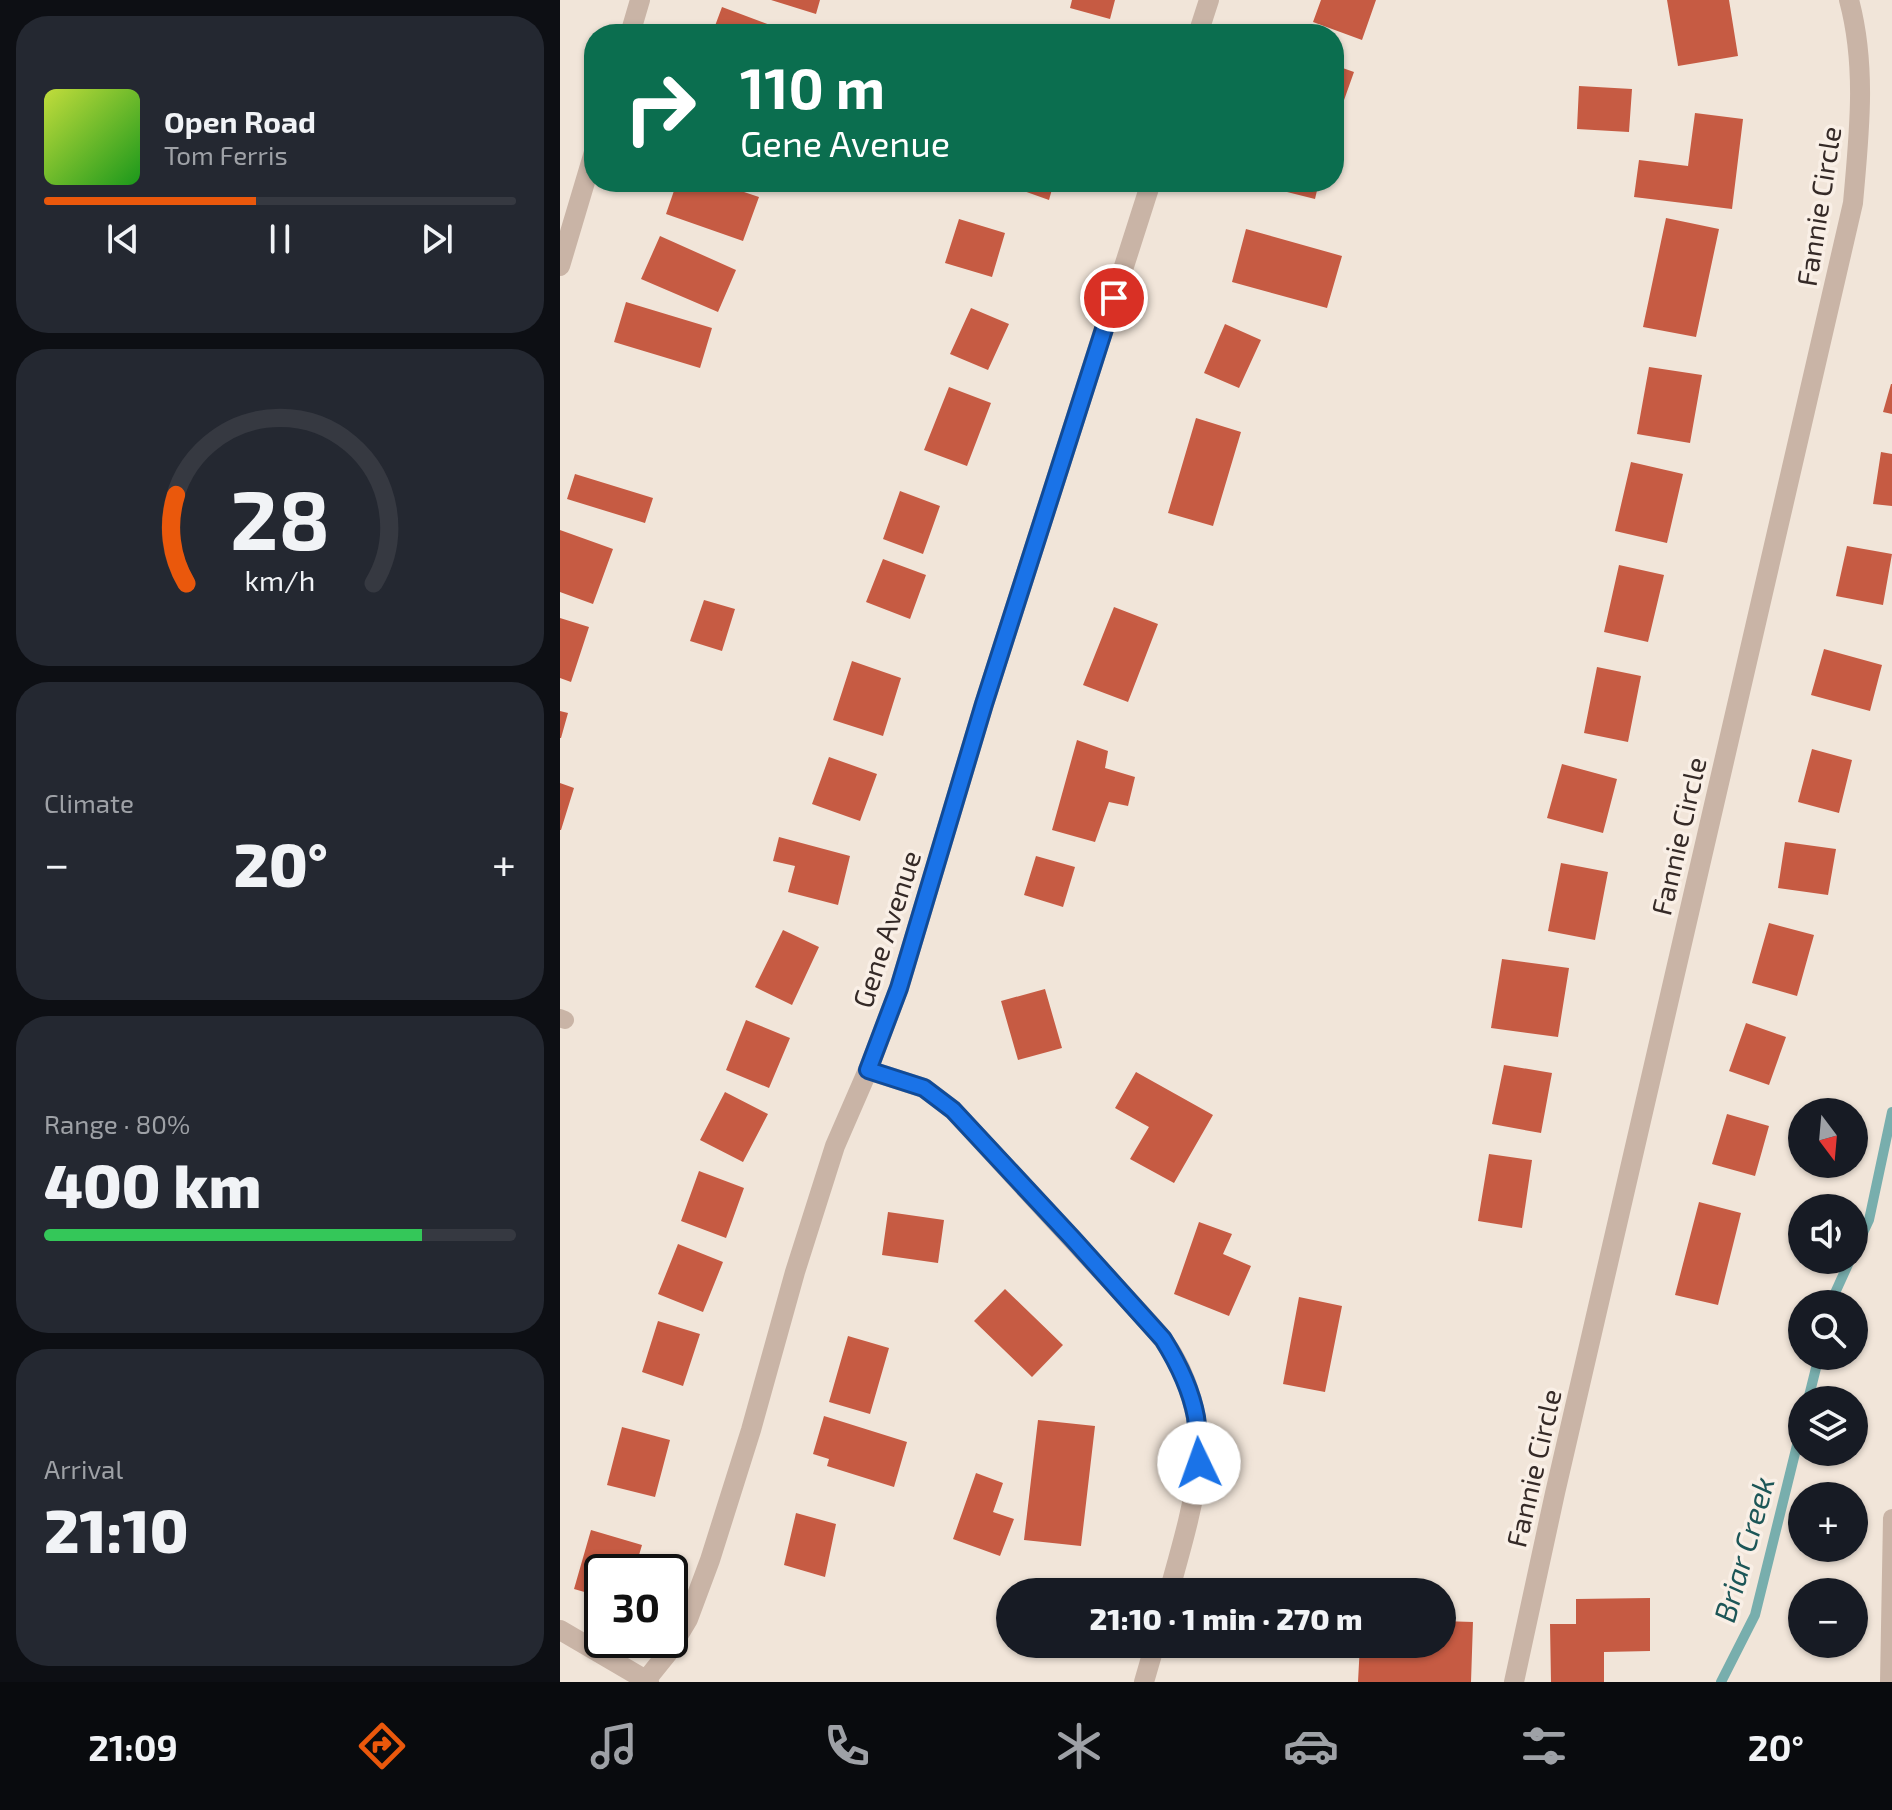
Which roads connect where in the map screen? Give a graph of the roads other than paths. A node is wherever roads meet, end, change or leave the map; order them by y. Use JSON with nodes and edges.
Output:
{"nodes":[{"id":1,"x":640,"y":0,"type":"edge"},
{"id":2,"x":1209,"y":0,"type":"edge"},
{"id":3,"x":1849,"y":0,"type":"edge"},
{"id":4,"x":633,"y":24,"type":"edge"},
{"id":5,"x":1201,"y":24,"type":"edge"},
{"id":6,"x":584,"y":184,"type":"edge"},
{"id":7,"x":1148,"y":192,"type":"edge"},
{"id":8,"x":562,"y":256,"type":"edge"},
{"id":9,"x":868,"y":1070,"type":"junction"},
{"id":10,"x":1892,"y":1518,"type":"edge"},
{"id":11,"x":1173,"y":1578,"type":"edge"},
{"id":12,"x":560,"y":1630,"type":"edge"},
{"id":13,"x":1151,"y":1658,"type":"edge"},
{"id":14,"x":648,"y":1681,"type":"edge"},
{"id":15,"x":1144,"y":1682,"type":"edge"},
{"id":16,"x":1514,"y":1682,"type":"edge"},
{"id":17,"x":1889,"y":1682,"type":"edge"}],
"edges":[{"from":1,"to":4,"type":"street"},
{"from":2,"to":5,"type":"street"},
{"from":3,"to":16,"type":"street","name":"Fannie Circle"},
{"from":6,"to":8,"type":"street"},
{"from":7,"to":9,"type":"street","name":"Gene Avenue"},
{"from":9,"to":11,"type":"street"},
{"from":9,"to":14,"type":"street","name":"Gene Avenue"},
{"from":10,"to":17,"type":"lane"},
{"from":12,"to":14,"type":"street"},
{"from":13,"to":15,"type":"street"}]}
